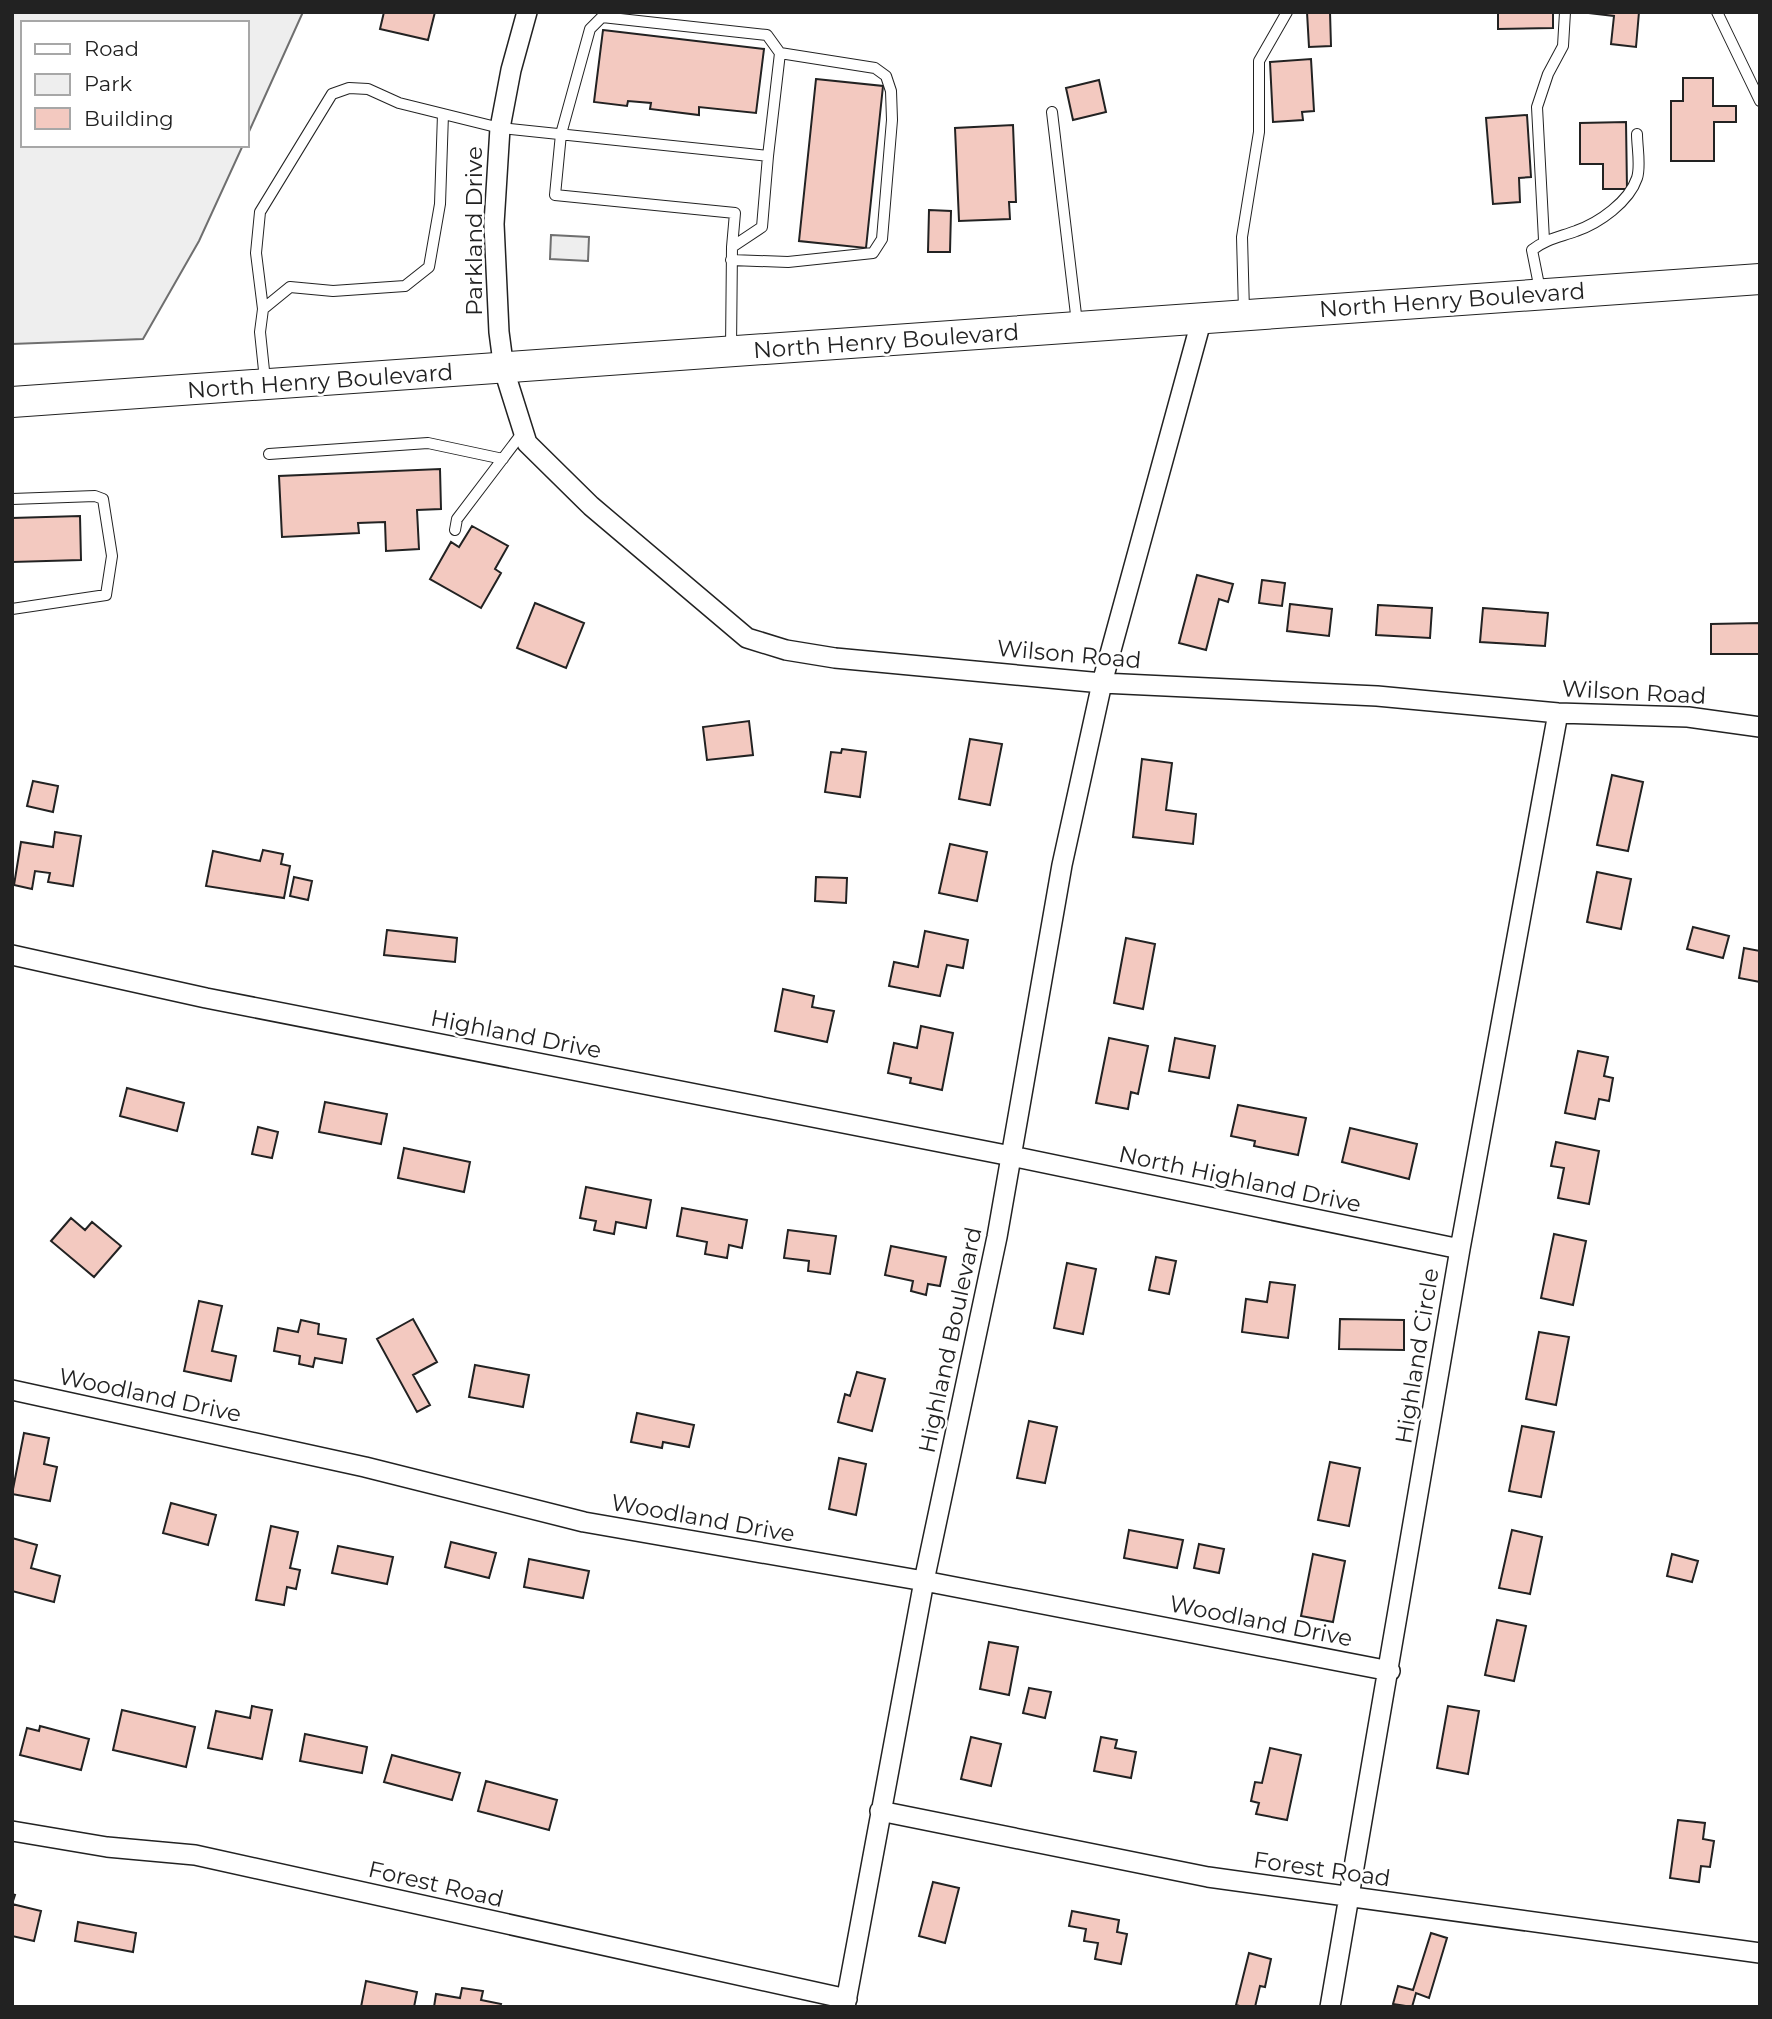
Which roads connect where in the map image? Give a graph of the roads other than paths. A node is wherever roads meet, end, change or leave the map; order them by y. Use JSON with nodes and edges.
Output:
{"nodes":[{"id":1,"x":527,"y":12,"type":"edge"},
{"id":2,"x":1287,"y":12,"type":"edge"},
{"id":3,"x":1565,"y":12,"type":"edge"},
{"id":4,"x":1717,"y":12,"type":"edge"},
{"id":5,"x":780,"y":53,"type":"junction"},
{"id":6,"x":1760,"y":101,"type":"edge"},
{"id":7,"x":1052,"y":112,"type":"dead end"},
{"id":8,"x":443,"y":114,"type":"junction"},
{"id":9,"x":500,"y":128,"type":"junction"},
{"id":10,"x":561,"y":134,"type":"junction"},
{"id":11,"x":1637,"y":134,"type":"dead end"},
{"id":12,"x":768,"y":156,"type":"junction"},
{"id":13,"x":1544,"y":240,"type":"junction"},
{"id":14,"x":732,"y":247,"type":"junction"},
{"id":15,"x":731,"y":260,"type":"junction"},
{"id":16,"x":1760,"y":279,"type":"edge"},
{"id":17,"x":1541,"y":294,"type":"junction"},
{"id":18,"x":263,"y":309,"type":"junction"},
{"id":19,"x":1244,"y":315,"type":"junction"},
{"id":20,"x":1202,"y":318,"type":"junction"},
{"id":21,"x":1077,"y":327,"type":"junction"},
{"id":22,"x":731,"y":353,"type":"junction"},
{"id":23,"x":504,"y":370,"type":"junction"},
{"id":24,"x":265,"y":384,"type":"junction"},
{"id":25,"x":12,"y":402,"type":"edge"},
{"id":26,"x":523,"y":431,"type":"junction"},
{"id":27,"x":269,"y":454,"type":"dead end"},
{"id":28,"x":503,"y":459,"type":"junction"},
{"id":29,"x":12,"y":499,"type":"edge"},
{"id":30,"x":455,"y":530,"type":"dead end"},
{"id":31,"x":12,"y":609,"type":"edge"},
{"id":32,"x":1102,"y":683,"type":"junction"},
{"id":33,"x":1558,"y":713,"type":"junction"},
{"id":34,"x":1760,"y":727,"type":"edge"},
{"id":35,"x":12,"y":955,"type":"edge"},
{"id":36,"x":1011,"y":1156,"type":"junction"},
{"id":37,"x":1460,"y":1249,"type":"junction"},
{"id":38,"x":12,"y":1390,"type":"edge"},
{"id":39,"x":924,"y":1581,"type":"junction"},
{"id":40,"x":1390,"y":1671,"type":"junction"},
{"id":41,"x":880,"y":1811,"type":"junction"},
{"id":42,"x":12,"y":1830,"type":"edge"},
{"id":43,"x":1349,"y":1899,"type":"junction"},
{"id":44,"x":1760,"y":1953,"type":"edge"},
{"id":45,"x":846,"y":2003,"type":"edge"},
{"id":46,"x":1329,"y":2007,"type":"edge"}],
"edges":[{"from":1,"to":9,"type":"street","name":"Parkland Drive"},
{"from":2,"to":19,"type":"lane"},
{"from":3,"to":13,"type":"lane"},
{"from":4,"to":6,"type":"lane"},
{"from":5,"to":10,"type":"lane"},
{"from":5,"to":12,"type":"lane"},
{"from":5,"to":15,"type":"lane"},
{"from":7,"to":21,"type":"lane"},
{"from":8,"to":9,"type":"lane"},
{"from":8,"to":18,"type":"lane"},
{"from":8,"to":18,"type":"lane"},
{"from":9,"to":10,"type":"lane"},
{"from":9,"to":23,"type":"street","name":"Parkland Drive"},
{"from":10,"to":12,"type":"lane"},
{"from":10,"to":14,"type":"lane"},
{"from":11,"to":13,"type":"lane"},
{"from":12,"to":14,"type":"lane"},
{"from":13,"to":17,"type":"lane"},
{"from":14,"to":15,"type":"lane"},
{"from":15,"to":22,"type":"lane"},
{"from":16,"to":17,"type":"main road","name":"North Henry Boulevard"},
{"from":17,"to":19,"type":"main road","name":"North Henry Boulevard"},
{"from":18,"to":24,"type":"lane"},
{"from":19,"to":20,"type":"main road","name":"North Henry Boulevard"},
{"from":20,"to":21,"type":"main road","name":"North Henry Boulevard"},
{"from":20,"to":32,"type":"street","name":"Highland Boulevard"},
{"from":21,"to":22,"type":"main road","name":"North Henry Boulevard"},
{"from":22,"to":23,"type":"main road","name":"North Henry Boulevard"},
{"from":23,"to":24,"type":"main road","name":"North Henry Boulevard"},
{"from":23,"to":26,"type":"street","name":"Wilson Road"},
{"from":24,"to":25,"type":"main road","name":"North Henry Boulevard"},
{"from":26,"to":28,"type":"lane"},
{"from":26,"to":32,"type":"street","name":"Wilson Road"},
{"from":27,"to":28,"type":"lane"},
{"from":28,"to":30,"type":"lane"},
{"from":29,"to":31,"type":"lane"},
{"from":32,"to":33,"type":"street","name":"Wilson Road"},
{"from":32,"to":36,"type":"street","name":"Highland Boulevard"},
{"from":33,"to":34,"type":"street","name":"Wilson Road"},
{"from":33,"to":37,"type":"street","name":"Highland Circle"},
{"from":35,"to":36,"type":"street","name":"Highland Drive"},
{"from":36,"to":37,"type":"street","name":"North Highland Drive"},
{"from":36,"to":39,"type":"street","name":"Highland Boulevard"},
{"from":37,"to":40,"type":"street","name":"Highland Circle"},
{"from":38,"to":39,"type":"street","name":"Woodland Drive"},
{"from":39,"to":40,"type":"street","name":"Woodland Drive"},
{"from":39,"to":41,"type":"street","name":"Highland Boulevard"},
{"from":40,"to":43,"type":"street","name":"Highland Circle"},
{"from":41,"to":43,"type":"street","name":"Forest Road"},
{"from":41,"to":45,"type":"street","name":"Highland Boulevard"},
{"from":42,"to":45,"type":"street","name":"Forest Road"},
{"from":43,"to":44,"type":"street","name":"Forest Road"},
{"from":43,"to":46,"type":"street","name":"Highland Circle"}]}
